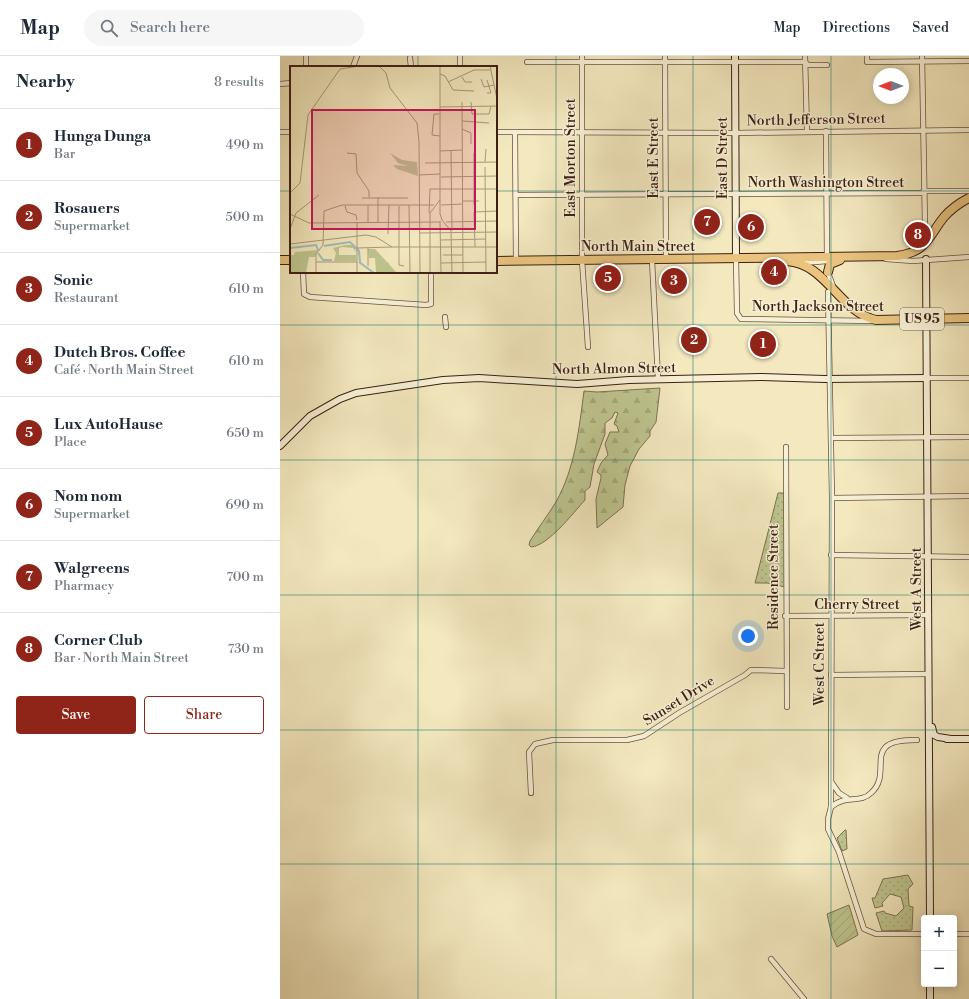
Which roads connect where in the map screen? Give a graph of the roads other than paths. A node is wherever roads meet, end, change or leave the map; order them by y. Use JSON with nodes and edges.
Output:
{"nodes":[{"id":1,"x":357,"y":56,"type":"edge"},
{"id":2,"x":582,"y":56,"type":"edge"},
{"id":3,"x":665,"y":56,"type":"edge"},
{"id":4,"x":805,"y":56,"type":"edge"},
{"id":5,"x":867,"y":56,"type":"edge"},
{"id":6,"x":410,"y":58,"type":"dead end"},
{"id":7,"x":735,"y":59,"type":"edge"},
{"id":8,"x":922,"y":59,"type":"edge"},
{"id":9,"x":969,"y":61,"type":"edge"},
{"id":10,"x":527,"y":62,"type":"dead end"},
{"id":11,"x":805,"y":62,"type":"junction"},
{"id":12,"x":582,"y":63,"type":"junction"},
{"id":13,"x":665,"y":63,"type":"junction"},
{"id":14,"x":827,"y":65,"type":"dead end"},
{"id":15,"x":353,"y":66,"type":"edge"},
{"id":16,"x":411,"y":66,"type":"edge"},
{"id":17,"x":290,"y":83,"type":"edge"},
{"id":18,"x":280,"y":84,"type":"edge"},
{"id":19,"x":923,"y":130,"type":"junction"},
{"id":20,"x":969,"y":130,"type":"edge"},
{"id":21,"x":807,"y":131,"type":"junction"},
{"id":22,"x":826,"y":131,"type":"junction"},
{"id":23,"x":497,"y":132,"type":"edge"},
{"id":24,"x":515,"y":132,"type":"junction"},
{"id":25,"x":582,"y":132,"type":"junction"},
{"id":26,"x":665,"y":133,"type":"junction"},
{"id":27,"x":734,"y":133,"type":"junction"},
{"id":28,"x":924,"y":191,"type":"junction"},
{"id":29,"x":969,"y":191,"type":"edge"},
{"id":30,"x":827,"y":194,"type":"junction"},
{"id":31,"x":582,"y":195,"type":"junction"},
{"id":32,"x":665,"y":195,"type":"junction"},
{"id":33,"x":735,"y":195,"type":"junction"},
{"id":34,"x":516,"y":196,"type":"junction"},
{"id":35,"x":969,"y":198,"type":"edge"},
{"id":36,"x":925,"y":225,"type":"dead end"},
{"id":37,"x":969,"y":257,"type":"edge"},
{"id":38,"x":852,"y":258,"type":"junction"},
{"id":39,"x":879,"y":258,"type":"junction"},
{"id":40,"x":736,"y":259,"type":"junction"},
{"id":41,"x":781,"y":259,"type":"junction"},
{"id":42,"x":827,"y":259,"type":"junction"},
{"id":43,"x":926,"y":259,"type":"junction"},
{"id":44,"x":582,"y":260,"type":"junction"},
{"id":45,"x":652,"y":260,"type":"junction"},
{"id":46,"x":666,"y":260,"type":"junction"},
{"id":47,"x":497,"y":261,"type":"edge"},
{"id":48,"x":516,"y":261,"type":"junction"},
{"id":49,"x":800,"y":263,"type":"junction"},
{"id":50,"x":828,"y":272,"type":"junction"},
{"id":51,"x":303,"y":273,"type":"edge"},
{"id":52,"x":430,"y":273,"type":"edge"},
{"id":53,"x":828,"y":292,"type":"dead end"},
{"id":54,"x":838,"y":296,"type":"junction"},
{"id":55,"x":445,"y":316,"type":"dead end"},
{"id":56,"x":969,"y":318,"type":"edge"},
{"id":57,"x":926,"y":319,"type":"junction"},
{"id":58,"x":829,"y":320,"type":"junction"},
{"id":59,"x":876,"y":320,"type":"junction"},
{"id":60,"x":446,"y":327,"type":"dead end"},
{"id":61,"x":588,"y":347,"type":"dead end"},
{"id":62,"x":927,"y":378,"type":"junction"},
{"id":63,"x":969,"y":378,"type":"edge"},
{"id":64,"x":658,"y":379,"type":"junction"},
{"id":65,"x":830,"y":379,"type":"junction"},
{"id":66,"x":969,"y":437,"type":"edge"},
{"id":67,"x":831,"y":438,"type":"junction"},
{"id":68,"x":927,"y":438,"type":"junction"},
{"id":69,"x":280,"y":446,"type":"edge"},
{"id":70,"x":786,"y":447,"type":"dead end"},
{"id":71,"x":928,"y":496,"type":"junction"},
{"id":72,"x":969,"y":496,"type":"edge"},
{"id":73,"x":832,"y":498,"type":"junction"},
{"id":74,"x":831,"y":556,"type":"junction"},
{"id":75,"x":929,"y":556,"type":"junction"},
{"id":76,"x":969,"y":557,"type":"edge"},
{"id":77,"x":831,"y":615,"type":"junction"},
{"id":78,"x":929,"y":615,"type":"junction"},
{"id":79,"x":785,"y":616,"type":"junction"},
{"id":80,"x":786,"y":671,"type":"junction"},
{"id":81,"x":929,"y":674,"type":"junction"},
{"id":82,"x":831,"y":675,"type":"junction"},
{"id":83,"x":929,"y":701,"type":"junction"},
{"id":84,"x":787,"y":707,"type":"dead end"},
{"id":85,"x":929,"y":739,"type":"junction"},
{"id":86,"x":952,"y":739,"type":"junction"},
{"id":87,"x":969,"y":739,"type":"edge"},
{"id":88,"x":916,"y":740,"type":"dead end"},
{"id":89,"x":831,"y":782,"type":"junction"},
{"id":90,"x":531,"y":793,"type":"dead end"},
{"id":91,"x":847,"y":798,"type":"junction"},
{"id":92,"x":832,"y":807,"type":"junction"},
{"id":93,"x":930,"y":915,"type":"edge"},
{"id":94,"x":921,"y":934,"type":"edge"},
{"id":95,"x":957,"y":934,"type":"edge"},
{"id":96,"x":969,"y":934,"type":"edge"},
{"id":97,"x":771,"y":959,"type":"dead end"},
{"id":98,"x":930,"y":987,"type":"edge"},
{"id":99,"x":804,"y":999,"type":"edge"},
{"id":100,"x":930,"y":999,"type":"edge"}],
"edges":[{"from":1,"to":15,"type":"street"},
{"from":2,"to":12,"type":"street","name":"East Morton Street"},
{"from":3,"to":13,"type":"street","name":"East E Street"},
{"from":4,"to":11,"type":"street"},
{"from":5,"to":8,"type":"street"},
{"from":6,"to":16,"type":"street"},
{"from":7,"to":11,"type":"street"},
{"from":7,"to":13,"type":"street"},
{"from":7,"to":27,"type":"street","name":"East D Street"},
{"from":8,"to":9,"type":"street"},
{"from":8,"to":19,"type":"street"},
{"from":10,"to":12,"type":"street"},
{"from":11,"to":14,"type":"street"},
{"from":11,"to":21,"type":"street"},
{"from":12,"to":13,"type":"street"},
{"from":12,"to":25,"type":"street","name":"East Morton Street"},
{"from":13,"to":26,"type":"street","name":"East E Street"},
{"from":17,"to":18,"type":"street"},
{"from":19,"to":20,"type":"street","name":"North Jefferson Street"},
{"from":19,"to":22,"type":"street","name":"North Jefferson Street"},
{"from":19,"to":28,"type":"street"},
{"from":21,"to":22,"type":"street","name":"North Jefferson Street"},
{"from":21,"to":27,"type":"street","name":"North Jefferson Street"},
{"from":22,"to":30,"type":"street"},
{"from":23,"to":24,"type":"street","name":"North Jefferson Street"},
{"from":24,"to":25,"type":"street","name":"North Jefferson Street"},
{"from":24,"to":34,"type":"street"},
{"from":25,"to":26,"type":"street","name":"North Jefferson Street"},
{"from":25,"to":31,"type":"street","name":"East Morton Street"},
{"from":26,"to":27,"type":"street","name":"North Jefferson Street"},
{"from":26,"to":32,"type":"street","name":"East E Street"},
{"from":27,"to":33,"type":"street","name":"East D Street"},
{"from":28,"to":29,"type":"street","name":"North Washington Street"},
{"from":28,"to":30,"type":"street","name":"North Washington Street"},
{"from":28,"to":36,"type":"street"},
{"from":30,"to":33,"type":"street","name":"North Washington Street"},
{"from":30,"to":42,"type":"street"},
{"from":31,"to":32,"type":"street","name":"North Washington Street"},
{"from":31,"to":34,"type":"street","name":"North Washington Street"},
{"from":31,"to":44,"type":"street","name":"East Morton Street"},
{"from":32,"to":33,"type":"street","name":"North Washington Street"},
{"from":32,"to":46,"type":"street","name":"East E Street"},
{"from":33,"to":40,"type":"street","name":"East D Street"},
{"from":34,"to":48,"type":"street"},
{"from":35,"to":39,"type":"highway","name":"North Main Street","number":"US 95"},
{"from":37,"to":43,"type":"street","name":"North Main Street"},
{"from":38,"to":39,"type":"highway","name":"North Main Street","number":"US 95"},
{"from":38,"to":42,"type":"highway","name":"North Main Street","number":"US 95"},
{"from":38,"to":50,"type":"highway"},
{"from":39,"to":43,"type":"street","name":"North Main Street"},
{"from":40,"to":41,"type":"highway","name":"North Main Street","number":"US 95"},
{"from":40,"to":46,"type":"highway","name":"North Main Street","number":"US 95"},
{"from":40,"to":58,"type":"street","name":"North Jackson Street"},
{"from":41,"to":42,"type":"highway","name":"North Main Street","number":"US 95"},
{"from":41,"to":49,"type":"highway","name":"North Main Street","number":"US 95"},
{"from":42,"to":49,"type":"street","name":"North Main Street"},
{"from":42,"to":50,"type":"street"},
{"from":43,"to":57,"type":"street","name":"West A Street"},
{"from":44,"to":45,"type":"highway","name":"North Main Street","number":"US 95"},
{"from":44,"to":48,"type":"highway","name":"North Main Street","number":"US 95"},
{"from":44,"to":61,"type":"street","name":"East Morton Street"},
{"from":45,"to":46,"type":"highway","name":"North Main Street","number":"US 95"},
{"from":45,"to":64,"type":"street"},
{"from":47,"to":48,"type":"highway","name":"North Main Street","number":"US 95"},
{"from":49,"to":54,"type":"highway","name":"North Main Street","number":"US 95"},
{"from":50,"to":54,"type":"street"},
{"from":51,"to":52,"type":"street"},
{"from":53,"to":58,"type":"street","name":"West C Street"},
{"from":54,"to":59,"type":"highway","name":"North Main Street","number":"US 95"},
{"from":55,"to":60,"type":"street"},
{"from":56,"to":57,"type":"highway","name":"North Jackson Street","number":"US 95"},
{"from":57,"to":59,"type":"highway","name":"North Jackson Street","number":"US 95"},
{"from":57,"to":62,"type":"street","name":"West A Street"},
{"from":58,"to":59,"type":"street","name":"North Jackson Street"},
{"from":58,"to":65,"type":"street","name":"West C Street"},
{"from":62,"to":63,"type":"street","name":"North Almon Street"},
{"from":62,"to":65,"type":"street","name":"North Almon Street"},
{"from":62,"to":68,"type":"street","name":"West A Street"},
{"from":64,"to":65,"type":"street","name":"North Almon Street"},
{"from":64,"to":69,"type":"street","name":"North Almon Street"},
{"from":65,"to":67,"type":"street","name":"West C Street"},
{"from":66,"to":68,"type":"street"},
{"from":67,"to":68,"type":"street"},
{"from":67,"to":73,"type":"street","name":"West C Street"},
{"from":68,"to":71,"type":"street","name":"West A Street"},
{"from":70,"to":79,"type":"street","name":"Residence Street"},
{"from":71,"to":72,"type":"street"},
{"from":71,"to":73,"type":"street"},
{"from":71,"to":75,"type":"street","name":"West A Street"},
{"from":73,"to":74,"type":"street","name":"West C Street"},
{"from":74,"to":75,"type":"street"},
{"from":74,"to":77,"type":"street","name":"West C Street"},
{"from":75,"to":76,"type":"street"},
{"from":75,"to":78,"type":"street","name":"West A Street"},
{"from":77,"to":78,"type":"street","name":"Cherry Street"},
{"from":77,"to":79,"type":"street","name":"Cherry Street"},
{"from":77,"to":82,"type":"street","name":"West C Street"},
{"from":78,"to":81,"type":"street","name":"West A Street"},
{"from":79,"to":80,"type":"street","name":"Residence Street"},
{"from":80,"to":84,"type":"street","name":"Residence Street"},
{"from":80,"to":90,"type":"street","name":"Sunset Drive"},
{"from":81,"to":82,"type":"street"},
{"from":81,"to":83,"type":"street","name":"West A Street"},
{"from":82,"to":89,"type":"street","name":"West C Street"},
{"from":83,"to":85,"type":"street","name":"West A Street"},
{"from":83,"to":86,"type":"street"},
{"from":85,"to":86,"type":"street"},
{"from":85,"to":93,"type":"street","name":"West A Street"},
{"from":86,"to":87,"type":"street"},
{"from":88,"to":91,"type":"street"},
{"from":89,"to":91,"type":"street"},
{"from":89,"to":92,"type":"street","name":"West C Street"},
{"from":91,"to":92,"type":"street"},
{"from":92,"to":94,"type":"street","name":"West C Street"},
{"from":95,"to":96,"type":"street"},
{"from":97,"to":99,"type":"street"},
{"from":98,"to":100,"type":"street"}]}
